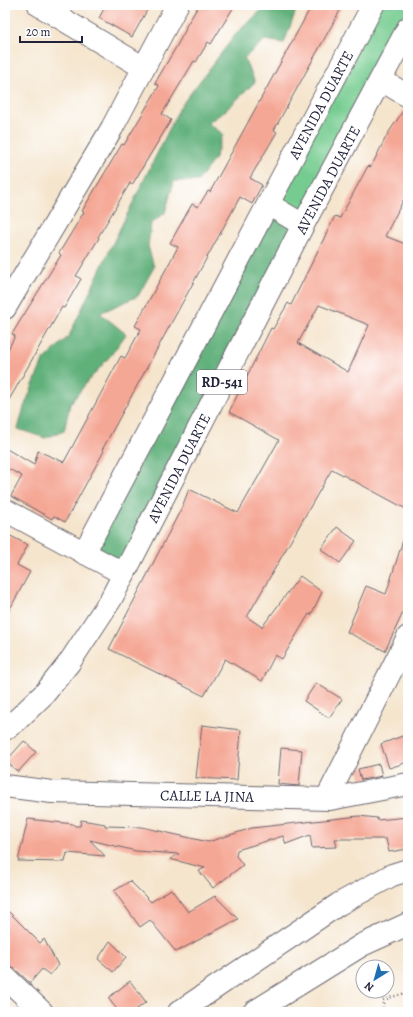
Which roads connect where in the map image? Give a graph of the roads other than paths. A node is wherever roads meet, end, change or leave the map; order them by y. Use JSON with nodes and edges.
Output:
{"nodes":[{"id":1,"x":40,"y":5,"type":"edge"},
{"id":2,"x":177,"y":5,"type":"edge"},
{"id":3,"x":373,"y":5,"type":"edge"},
{"id":4,"x":408,"y":28,"type":"edge"},
{"id":5,"x":144,"y":68,"type":"junction"},
{"id":6,"x":381,"y":80,"type":"junction"},
{"id":7,"x":408,"y":96,"type":"edge"},
{"id":8,"x":268,"y":204,"type":"junction"},
{"id":9,"x":303,"y":225,"type":"junction"},
{"id":10,"x":5,"y":308,"type":"edge"},
{"id":11,"x":5,"y":510,"type":"edge"},
{"id":12,"x":84,"y":553,"type":"junction"},
{"id":13,"x":124,"y":574,"type":"junction"},
{"id":14,"x":408,"y":637,"type":"edge"},
{"id":15,"x":10,"y":725,"type":"edge"},
{"id":16,"x":408,"y":784,"type":"edge"},
{"id":17,"x":5,"y":786,"type":"edge"},
{"id":18,"x":327,"y":798,"type":"junction"},
{"id":19,"x":408,"y":870,"type":"edge"},
{"id":20,"x":408,"y":924,"type":"edge"},
{"id":21,"x":5,"y":977,"type":"edge"},
{"id":22,"x":42,"y":1012,"type":"edge"},
{"id":23,"x":179,"y":1012,"type":"edge"},
{"id":24,"x":254,"y":1012,"type":"edge"}],
"edges":[{"from":1,"to":5,"type":"street"},
{"from":2,"to":5,"type":"street"},
{"from":3,"to":8,"type":"street","name":"AVENIDA DUARTE"},
{"from":4,"to":6,"type":"street","name":"AVENIDA DUARTE","number":"RD-541"},
{"from":5,"to":10,"type":"street"},
{"from":6,"to":7,"type":"street"},
{"from":6,"to":9,"type":"street","name":"AVENIDA DUARTE","number":"RD-541"},
{"from":8,"to":9,"type":"street"},
{"from":8,"to":12,"type":"street","name":"AVENIDA DUARTE"},
{"from":9,"to":13,"type":"street","name":"AVENIDA DUARTE","number":"RD-541"},
{"from":11,"to":12,"type":"street"},
{"from":12,"to":13,"type":"street"},
{"from":13,"to":15,"type":"street","name":"AVENIDA DUARTE","number":"RD-541"},
{"from":14,"to":18,"type":"street"},
{"from":16,"to":18,"type":"street","name":"CALLE LA JINA"},
{"from":17,"to":18,"type":"street","name":"CALLE LA JINA"},
{"from":19,"to":23,"type":"street"},
{"from":20,"to":24,"type":"street"},
{"from":21,"to":22,"type":"street"}]}
